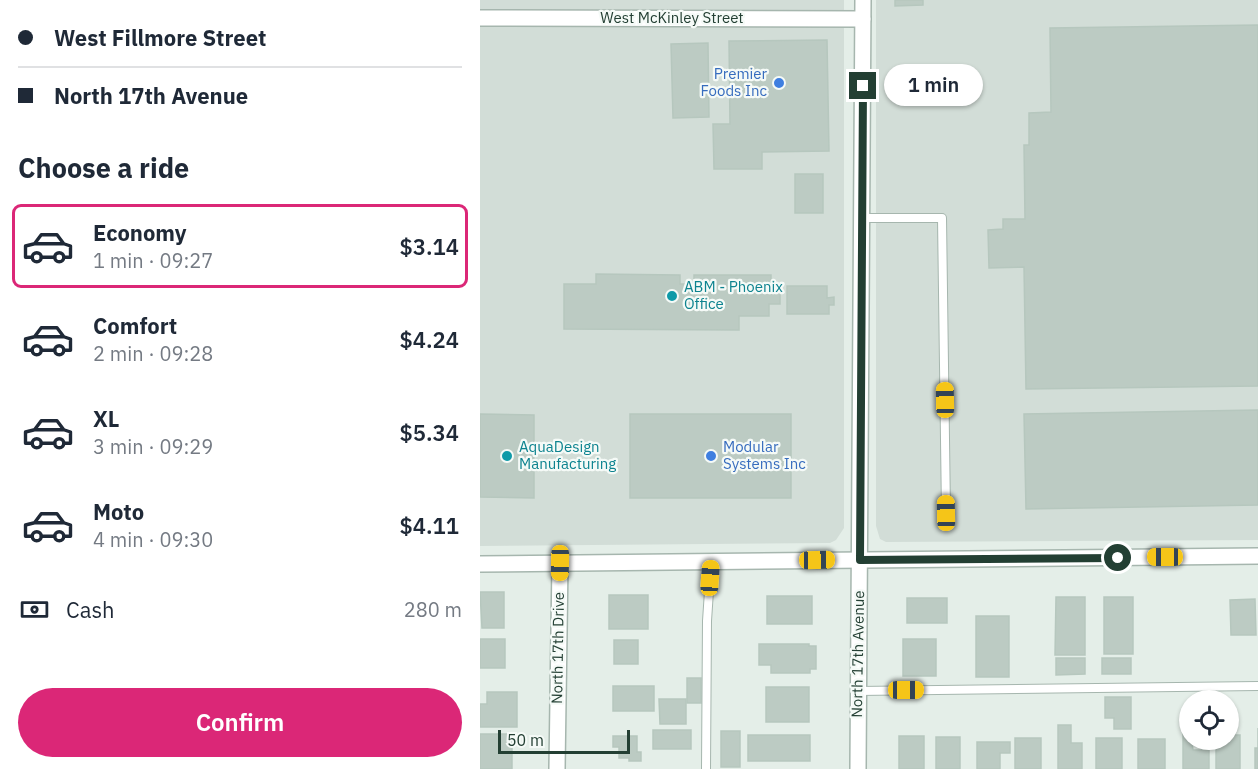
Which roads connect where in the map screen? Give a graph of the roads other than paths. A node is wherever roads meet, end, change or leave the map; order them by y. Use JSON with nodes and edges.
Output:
{"nodes":[{"id":1,"x":863,"y":0,"type":"edge"},
{"id":2,"x":480,"y":18,"type":"edge"},
{"id":3,"x":863,"y":19,"type":"junction"},
{"id":4,"x":862,"y":218,"type":"junction"},
{"id":5,"x":946,"y":513,"type":"dead end"},
{"id":6,"x":1258,"y":556,"type":"edge"},
{"id":7,"x":860,"y":560,"type":"junction"},
{"id":8,"x":711,"y":561,"type":"junction"},
{"id":9,"x":560,"y":563,"type":"junction"},
{"id":10,"x":480,"y":564,"type":"edge"},
{"id":11,"x":1258,"y":686,"type":"edge"},
{"id":12,"x":857,"y":691,"type":"junction"},
{"id":13,"x":557,"y":769,"type":"edge"},
{"id":14,"x":706,"y":769,"type":"edge"},
{"id":15,"x":858,"y":769,"type":"edge"}],
"edges":[{"from":1,"to":3,"type":"street","name":"North 17th Avenue"},
{"from":2,"to":3,"type":"street","name":"West McKinley Street"},
{"from":3,"to":4,"type":"street","name":"North 17th Avenue"},
{"from":4,"to":5,"type":"lane"},
{"from":4,"to":7,"type":"street","name":"North 17th Avenue"},
{"from":6,"to":7,"type":"street"},
{"from":7,"to":8,"type":"street"},
{"from":7,"to":12,"type":"street","name":"North 17th Avenue"},
{"from":8,"to":9,"type":"street"},
{"from":8,"to":14,"type":"lane"},
{"from":9,"to":10,"type":"street"},
{"from":9,"to":13,"type":"street","name":"North 17th Drive"},
{"from":11,"to":12,"type":"lane"},
{"from":12,"to":15,"type":"street","name":"North 17th Avenue"}]}
